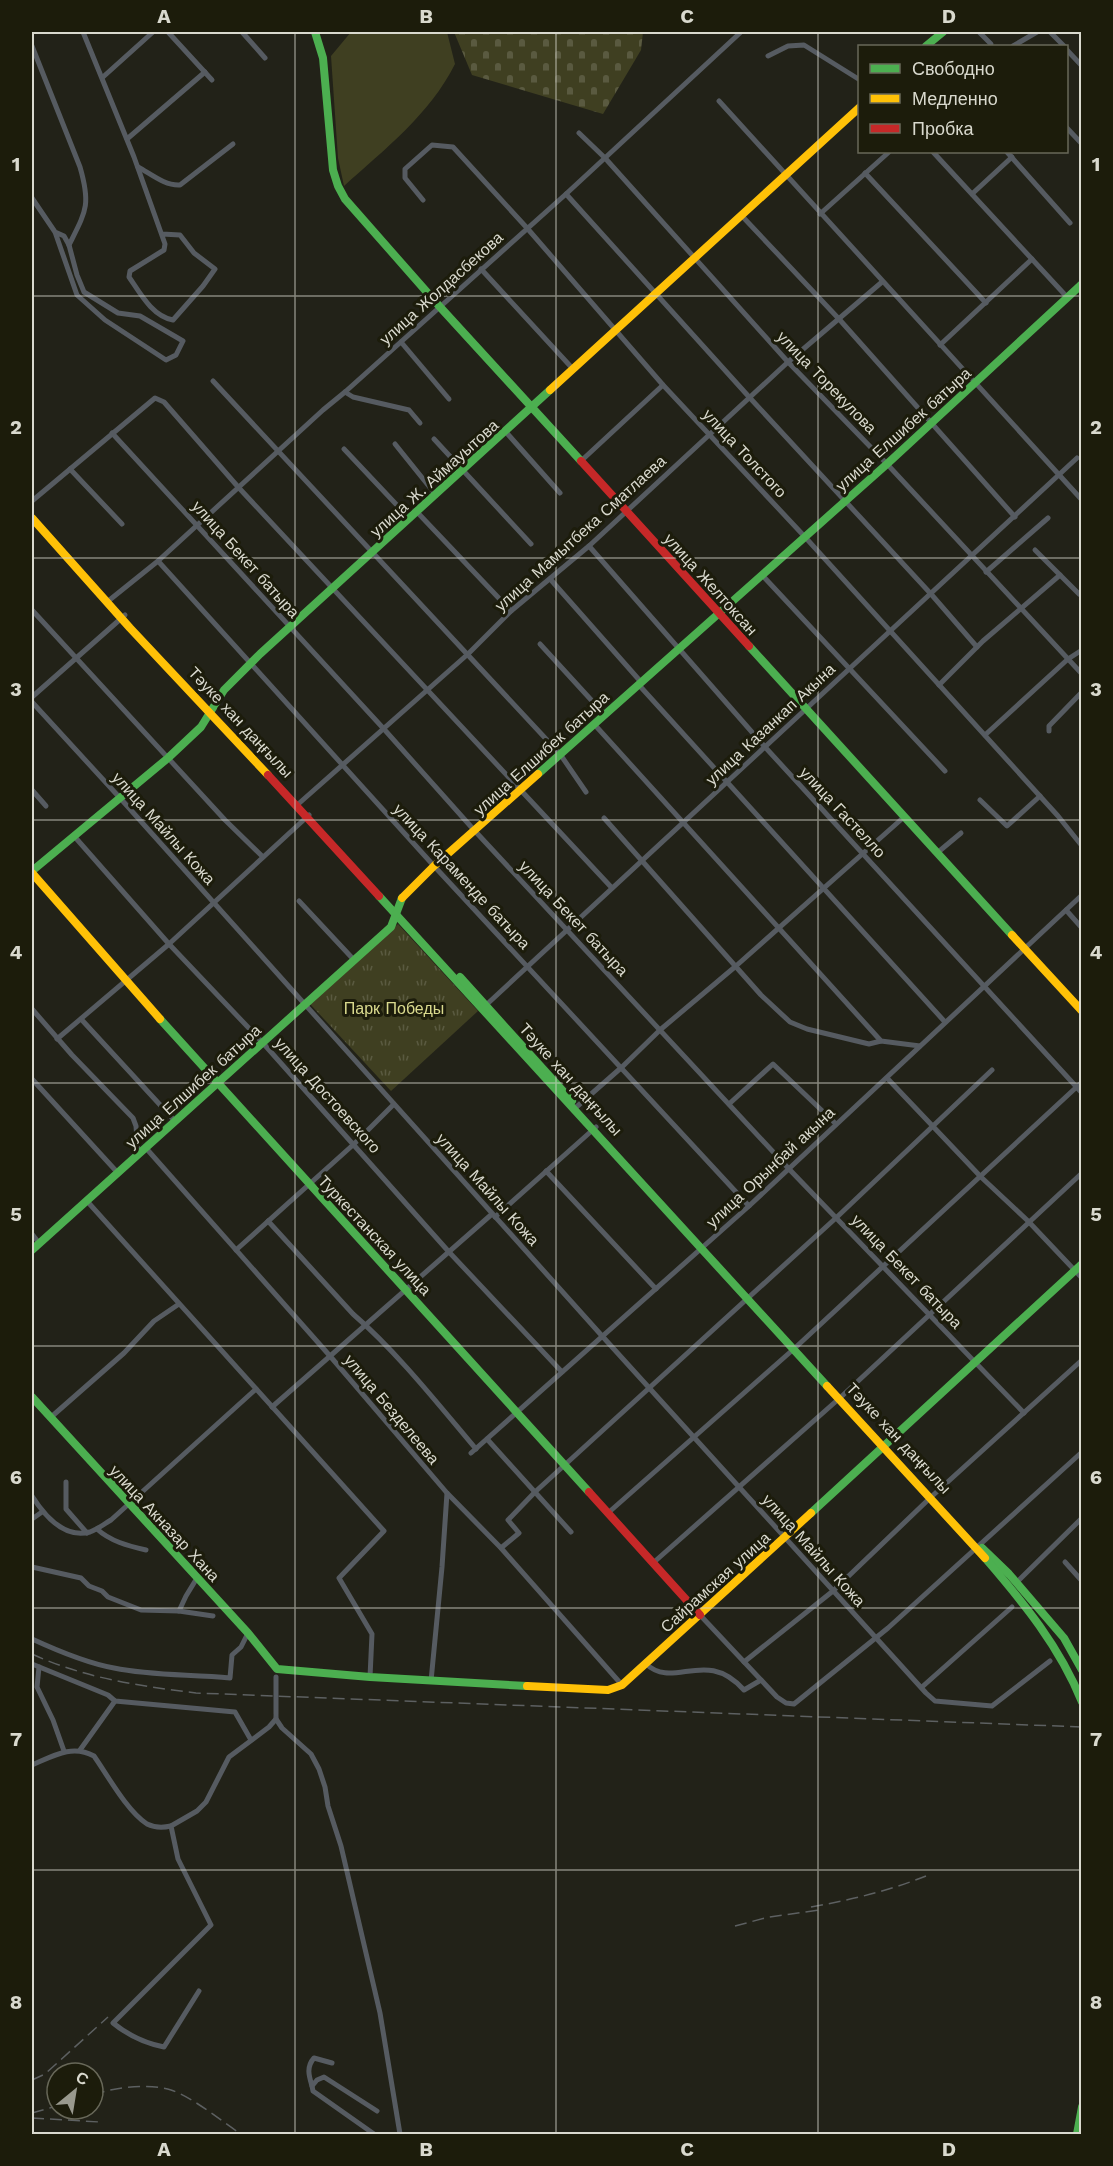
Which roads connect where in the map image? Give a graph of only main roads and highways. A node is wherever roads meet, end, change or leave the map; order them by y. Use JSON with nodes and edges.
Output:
{"nodes":[{"id":1,"x":315,"y":32,"type":"edge"},
{"id":2,"x":943,"y":32,"type":"edge"},
{"id":3,"x":927,"y":45,"type":"edge"},
{"id":4,"x":858,"y":109,"type":"edge"},
{"id":5,"x":1082,"y":284,"type":"edge"},
{"id":6,"x":531,"y":407,"type":"junction"},
{"id":7,"x":32,"y":515,"type":"edge"},
{"id":8,"x":719,"y":613,"type":"junction"},
{"id":9,"x":211,"y":712,"type":"junction"},
{"id":10,"x":32,"y":872,"type":"edge"},
{"id":11,"x":397,"y":914,"type":"junction"},
{"id":12,"x":1082,"y":1011,"type":"edge"},
{"id":13,"x":217,"y":1083,"type":"junction"},
{"id":14,"x":32,"y":1250,"type":"edge"},
{"id":15,"x":1082,"y":1264,"type":"edge"},
{"id":16,"x":32,"y":1397,"type":"edge"},
{"id":17,"x":884,"y":1446,"type":"junction"},
{"id":18,"x":979,"y":1549,"type":"junction"},
{"id":19,"x":700,"y":1615,"type":"junction"},
{"id":20,"x":1082,"y":1670,"type":"edge"},
{"id":21,"x":431,"y":1681,"type":"joint"},
{"id":22,"x":1082,"y":1702,"type":"edge"},
{"id":23,"x":1082,"y":2107,"type":"edge"},
{"id":24,"x":1077,"y":2134,"type":"edge"}],
"edges":[{"from":1,"to":6,"type":"main road","name":"улица Желтоксан"},
{"from":2,"to":3,"type":"main road"},
{"from":4,"to":6,"type":"main road","name":"улица Ж. Аймауытова"},
{"from":5,"to":8,"type":"main road","name":"улица Елшибек батыра"},
{"from":6,"to":8,"type":"main road","name":"улица Желтоксан"},
{"from":6,"to":9,"type":"main road","name":"улица Ж. Аймауытова"},
{"from":7,"to":9,"type":"main road","name":"Тәуке хан даңғылы"},
{"from":8,"to":11,"type":"main road","name":"улица Елшибек батыра"},
{"from":8,"to":12,"type":"main road","name":"улица Желтоксан"},
{"from":9,"to":10,"type":"main road","name":"улица Ж. Аймауытова"},
{"from":9,"to":11,"type":"main road","name":"Тәуке хан даңғылы"},
{"from":10,"to":13,"type":"main road","name":"Туркестанская улица"},
{"from":11,"to":13,"type":"main road","name":"улица Елшибек батыра"},
{"from":11,"to":17,"type":"main road","name":"Тәуке хан даңғылы"},
{"from":13,"to":14,"type":"main road","name":"улица Елшибек батыра"},
{"from":13,"to":19,"type":"main road","name":"Туркестанская улица"},
{"from":15,"to":17,"type":"main road","name":"Сайрамская улица"},
{"from":16,"to":21,"type":"main road","name":"улица Акназар Хана"},
{"from":17,"to":18,"type":"main road","name":"Тәуке хан даңғылы"},
{"from":17,"to":19,"type":"main road","name":"Сайрамская улица"},
{"from":18,"to":20,"type":"main road","name":"Тәуке хан даңғылы"},
{"from":18,"to":22,"type":"main road","name":"Тәуке хан даңғылы"},
{"from":19,"to":21,"type":"main road","name":"Сайрамская улица"},
{"from":23,"to":24,"type":"main road"}]}
